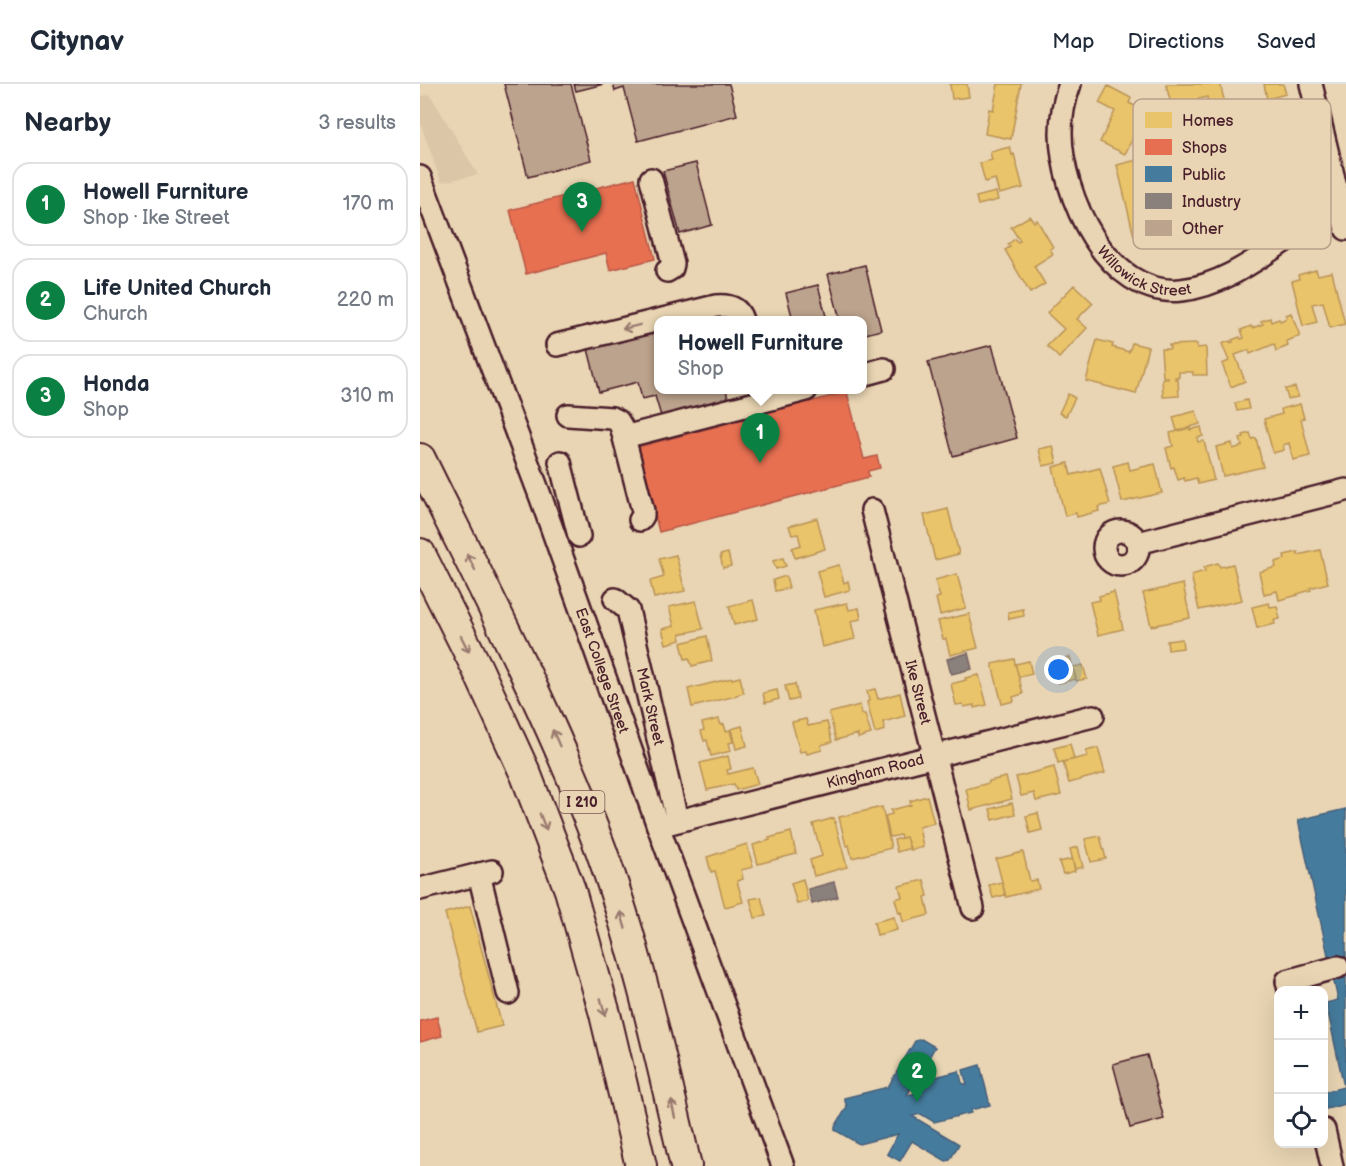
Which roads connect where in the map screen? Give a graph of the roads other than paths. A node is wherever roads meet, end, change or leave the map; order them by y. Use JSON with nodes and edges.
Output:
{"nodes":[{"id":1,"x":1070,"y":84,"type":"edge"},
{"id":2,"x":1311,"y":84,"type":"edge"},
{"id":3,"x":1315,"y":99,"type":"edge"},
{"id":4,"x":1331,"y":163,"type":"edge"},
{"id":5,"x":420,"y":177,"type":"edge"},
{"id":6,"x":651,"y":179,"type":"dead end"},
{"id":7,"x":1344,"y":215,"type":"edge"},
{"id":8,"x":1271,"y":249,"type":"edge"},
{"id":9,"x":668,"y":271,"type":"dead end"},
{"id":10,"x":675,"y":316,"type":"edge"},
{"id":11,"x":741,"y":316,"type":"edge"},
{"id":12,"x":654,"y":321,"type":"edge"},
{"id":13,"x":557,"y":345,"type":"dead end"},
{"id":14,"x":884,"y":369,"type":"dead end"},
{"id":15,"x":867,"y":374,"type":"edge"},
{"id":16,"x":761,"y":395,"type":"edge"},
{"id":17,"x":567,"y":415,"type":"dead end"},
{"id":18,"x":624,"y":437,"type":"junction"},
{"id":19,"x":420,"y":459,"type":"edge"},
{"id":20,"x":560,"y":462,"type":"dead end"},
{"id":21,"x":1346,"y":490,"type":"edge"},
{"id":22,"x":872,"y":510,"type":"dead end"},
{"id":23,"x":640,"y":520,"type":"dead end"},
{"id":24,"x":579,"y":536,"type":"dead end"},
{"id":25,"x":1138,"y":543,"type":"dead end"},
{"id":26,"x":420,"y":554,"type":"edge"},
{"id":27,"x":615,"y":599,"type":"dead end"},
{"id":28,"x":1093,"y":716,"type":"dead end"},
{"id":29,"x":934,"y":756,"type":"junction"},
{"id":30,"x":668,"y":823,"type":"junction"},
{"id":31,"x":420,"y":889,"type":"edge"},
{"id":32,"x":973,"y":908,"type":"dead end"},
{"id":33,"x":1338,"y":967,"type":"dead end"},
{"id":34,"x":1288,"y":986,"type":"edge"},
{"id":35,"x":508,"y":993,"type":"dead end"},
{"id":36,"x":1328,"y":1148,"type":"edge"},
{"id":37,"x":641,"y":1166,"type":"edge"},
{"id":38,"x":686,"y":1166,"type":"edge"},
{"id":39,"x":783,"y":1166,"type":"edge"},
{"id":40,"x":1332,"y":1166,"type":"edge"}],
"edges":[{"from":1,"to":8,"type":"street","name":"Willowick Street"},
{"from":2,"to":3,"type":"street"},
{"from":4,"to":7,"type":"street"},
{"from":5,"to":30,"type":"street","name":"East College Street"},
{"from":6,"to":9,"type":"street"},
{"from":11,"to":10,"type":"street","one_way":true},
{"from":12,"to":13,"type":"street","one_way":true},
{"from":14,"to":15,"type":"street"},
{"from":16,"to":18,"type":"street"},
{"from":17,"to":18,"type":"street"},
{"from":18,"to":23,"type":"street"},
{"from":38,"to":19,"type":"highway","number":"I 210","one_way":true},
{"from":20,"to":24,"type":"street"},
{"from":21,"to":25,"type":"street"},
{"from":22,"to":29,"type":"street","name":"Ike Street"},
{"from":26,"to":37,"type":"highway","number":"I 210","one_way":true},
{"from":27,"to":30,"type":"street","name":"Mark Street"},
{"from":28,"to":29,"type":"street","name":"Kingham Road"},
{"from":29,"to":30,"type":"street","name":"Kingham Road"},
{"from":29,"to":32,"type":"street","name":"Ike Street"},
{"from":30,"to":39,"type":"street","name":"East College Street"},
{"from":31,"to":35,"type":"street"},
{"from":33,"to":34,"type":"street"},
{"from":36,"to":40,"type":"street"}]}
